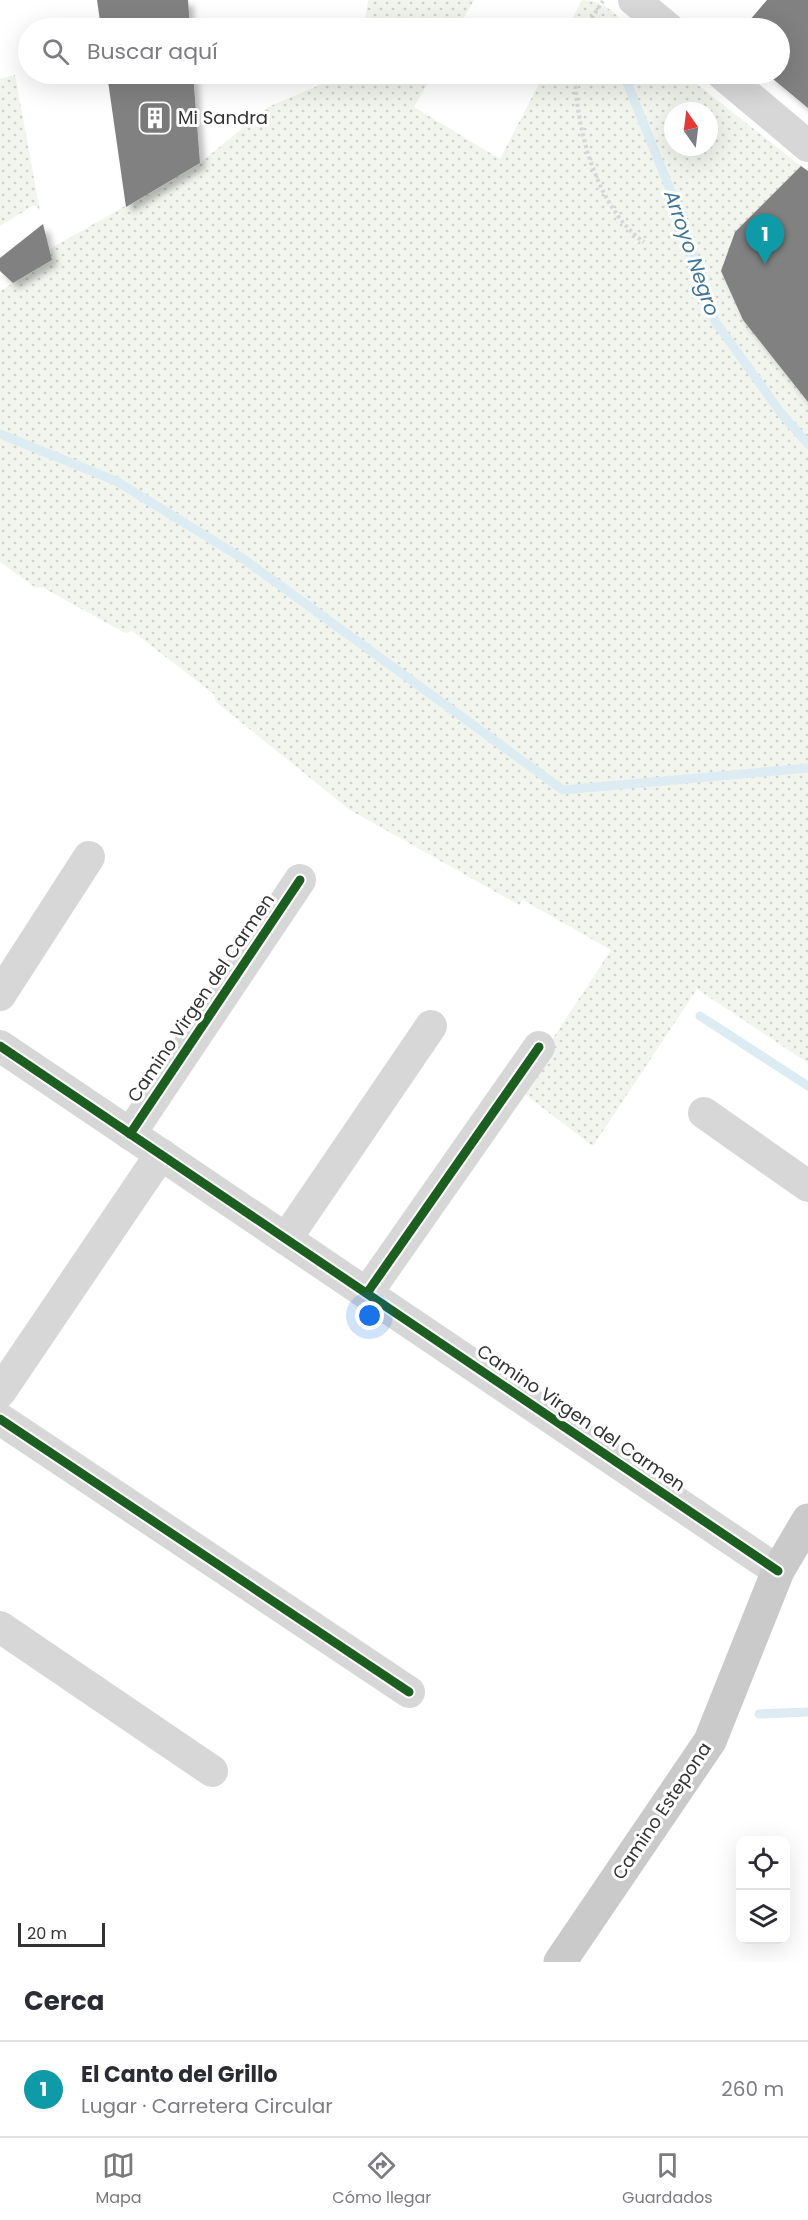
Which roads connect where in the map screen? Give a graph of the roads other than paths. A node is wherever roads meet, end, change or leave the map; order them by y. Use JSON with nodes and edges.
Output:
{"nodes":[{"id":1,"x":634,"y":0,"type":"edge"},
{"id":2,"x":656,"y":18,"type":"edge"},
{"id":3,"x":734,"y":84,"type":"edge"},
{"id":4,"x":808,"y":146,"type":"edge"},
{"id":5,"x":89,"y":857,"type":"dead end"},
{"id":6,"x":300,"y":880,"type":"dead end"},
{"id":7,"x":0,"y":995,"type":"edge"},
{"id":8,"x":431,"y":1026,"type":"dead end"},
{"id":9,"x":0,"y":1046,"type":"edge"},
{"id":10,"x":539,"y":1047,"type":"dead end"},
{"id":11,"x":705,"y":1113,"type":"dead end"},
{"id":12,"x":130,"y":1134,"type":"junction"},
{"id":13,"x":160,"y":1154,"type":"junction"},
{"id":14,"x":808,"y":1186,"type":"edge"},
{"id":15,"x":286,"y":1239,"type":"junction"},
{"id":16,"x":367,"y":1293,"type":"junction"},
{"id":17,"x":0,"y":1392,"type":"edge"},
{"id":18,"x":0,"y":1419,"type":"edge"},
{"id":19,"x":808,"y":1521,"type":"edge"},
{"id":20,"x":778,"y":1570,"type":"junction"},
{"id":21,"x":0,"y":1627,"type":"edge"},
{"id":22,"x":409,"y":1692,"type":"dead end"},
{"id":23,"x":212,"y":1771,"type":"dead end"},
{"id":24,"x":560,"y":1962,"type":"edge"}],
"edges":[{"from":1,"to":2,"type":"street"},
{"from":3,"to":4,"type":"street"},
{"from":5,"to":7,"type":"street"},
{"from":6,"to":12,"type":"street","name":"Camino Virgen del Carmen"},
{"from":8,"to":15,"type":"street"},
{"from":9,"to":12,"type":"street","name":"Camino Virgen del Carmen"},
{"from":10,"to":16,"type":"street"},
{"from":11,"to":14,"type":"street"},
{"from":12,"to":13,"type":"street","name":"Camino Virgen del Carmen"},
{"from":13,"to":15,"type":"street","name":"Camino Virgen del Carmen"},
{"from":13,"to":17,"type":"street"},
{"from":15,"to":16,"type":"street","name":"Camino Virgen del Carmen"},
{"from":16,"to":20,"type":"street","name":"Camino Virgen del Carmen"},
{"from":18,"to":22,"type":"street"},
{"from":19,"to":20,"type":"main road","name":"Camino Estepona"},
{"from":20,"to":24,"type":"main road","name":"Camino Estepona"},
{"from":21,"to":23,"type":"street"}]}
